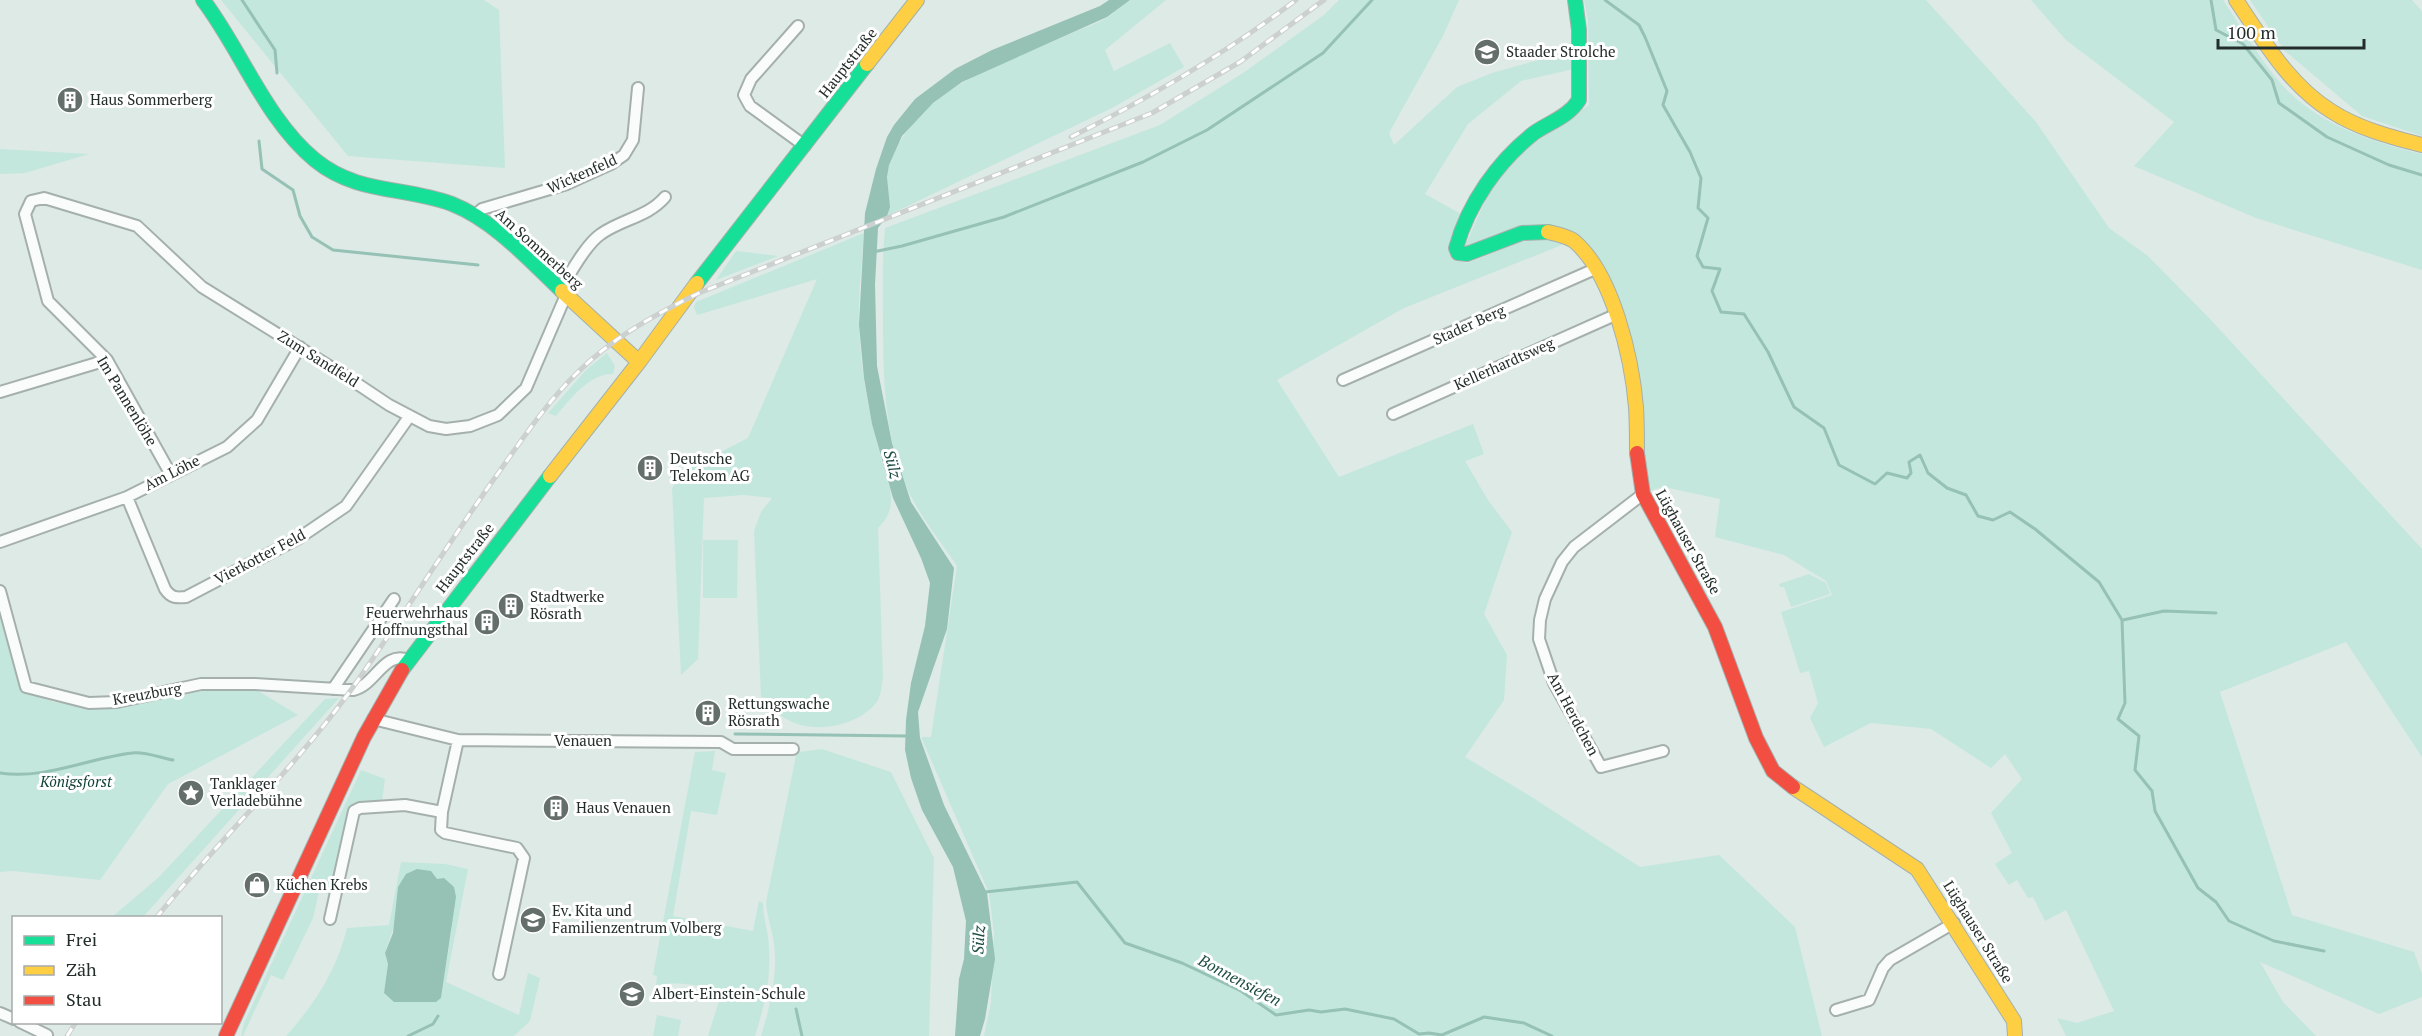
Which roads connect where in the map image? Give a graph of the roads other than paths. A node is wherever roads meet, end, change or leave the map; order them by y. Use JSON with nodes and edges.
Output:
{"nodes":[{"id":1,"x":203,"y":0,"type":"edge"},
{"id":2,"x":917,"y":0,"type":"edge"},
{"id":3,"x":1575,"y":0,"type":"edge"},
{"id":4,"x":2236,"y":0,"type":"edge"},
{"id":5,"x":798,"y":26,"type":"dead end"},
{"id":6,"x":638,"y":88,"type":"dead end"},
{"id":7,"x":2422,"y":145,"type":"edge"},
{"id":8,"x":805,"y":146,"type":"junction"},
{"id":9,"x":665,"y":197,"type":"dead end"},
{"id":10,"x":27,"y":204,"type":"joint"},
{"id":11,"x":475,"y":215,"type":"junction"},
{"id":12,"x":1595,"y":269,"type":"junction"},
{"id":13,"x":563,"y":293,"type":"junction"},
{"id":14,"x":1615,"y":315,"type":"junction"},
{"id":15,"x":300,"y":347,"type":"junction"},
{"id":16,"x":107,"y":360,"type":"junction"},
{"id":17,"x":639,"y":362,"type":"junction"},
{"id":18,"x":1343,"y":380,"type":"dead end"},
{"id":19,"x":0,"y":392,"type":"edge"},
{"id":20,"x":1393,"y":414,"type":"dead end"},
{"id":21,"x":409,"y":417,"type":"junction"},
{"id":22,"x":170,"y":473,"type":"junction"},
{"id":23,"x":1643,"y":494,"type":"junction"},
{"id":24,"x":127,"y":497,"type":"junction"},
{"id":25,"x":0,"y":542,"type":"edge"},
{"id":26,"x":0,"y":591,"type":"edge"},
{"id":27,"x":394,"y":599,"type":"dead end"},
{"id":28,"x":408,"y":660,"type":"junction"},
{"id":29,"x":333,"y":690,"type":"junction"},
{"id":30,"x":373,"y":719,"type":"junction"},
{"id":31,"x":458,"y":740,"type":"junction"},
{"id":32,"x":793,"y":749,"type":"dead end"},
{"id":33,"x":1664,"y":751,"type":"dead end"},
{"id":34,"x":442,"y":812,"type":"junction"},
{"id":35,"x":330,"y":919,"type":"dead end"},
{"id":36,"x":1954,"y":923,"type":"junction"},
{"id":37,"x":499,"y":974,"type":"dead end"},
{"id":38,"x":1836,"y":1010,"type":"dead end"},
{"id":39,"x":23,"y":1024,"type":"edge"},
{"id":40,"x":47,"y":1035,"type":"edge"},
{"id":41,"x":226,"y":1036,"type":"edge"},
{"id":42,"x":2015,"y":1036,"type":"edge"}],
"edges":[{"from":1,"to":11,"type":"street","name":"Am Sommerberg"},
{"from":2,"to":8,"type":"street","name":"Hauptstraße"},
{"from":3,"to":12,"type":"street","name":"Lüghauser Straße"},
{"from":4,"to":7,"type":"street"},
{"from":5,"to":8,"type":"street"},
{"from":6,"to":11,"type":"street","name":"Wickenfeld"},
{"from":8,"to":17,"type":"street","name":"Hauptstraße"},
{"from":9,"to":13,"type":"street","name":"Zum Sandfeld"},
{"from":10,"to":15,"type":"street","name":"Zum Sandfeld"},
{"from":10,"to":16,"type":"street","name":"Im Pannenlöhe"},
{"from":11,"to":13,"type":"street","name":"Am Sommerberg"},
{"from":12,"to":14,"type":"street","name":"Lüghauser Straße"},
{"from":12,"to":18,"type":"street","name":"Stader Berg"},
{"from":13,"to":17,"type":"street","name":"Am Sommerberg"},
{"from":13,"to":21,"type":"street","name":"Zum Sandfeld"},
{"from":14,"to":20,"type":"street","name":"Kellerhardtsweg"},
{"from":14,"to":23,"type":"street","name":"Lüghauser Straße"},
{"from":15,"to":21,"type":"street","name":"Zum Sandfeld"},
{"from":15,"to":22,"type":"street","name":"Am Löhe"},
{"from":16,"to":19,"type":"street"},
{"from":16,"to":22,"type":"street","name":"Im Pannenlöhe"},
{"from":17,"to":28,"type":"street","name":"Hauptstraße"},
{"from":21,"to":24,"type":"street","name":"Vierkotter Feld"},
{"from":22,"to":24,"type":"street","name":"Am Löhe"},
{"from":23,"to":33,"type":"street","name":"Am Herdchen"},
{"from":23,"to":36,"type":"street","name":"Lüghauser Straße"},
{"from":24,"to":25,"type":"street","name":"Am Löhe"},
{"from":26,"to":29,"type":"street","name":"Kreuzburg"},
{"from":27,"to":29,"type":"street"},
{"from":28,"to":29,"type":"street","name":"Kreuzburg"},
{"from":28,"to":30,"type":"street","name":"Hauptstraße"},
{"from":30,"to":31,"type":"street","name":"Venauen"},
{"from":30,"to":41,"type":"street","name":"Hauptstraße"},
{"from":31,"to":32,"type":"street","name":"Venauen"},
{"from":31,"to":34,"type":"street"},
{"from":34,"to":35,"type":"street"},
{"from":34,"to":37,"type":"street"},
{"from":36,"to":38,"type":"street"},
{"from":36,"to":42,"type":"street","name":"Lüghauser Straße"},
{"from":39,"to":40,"type":"street"}]}
